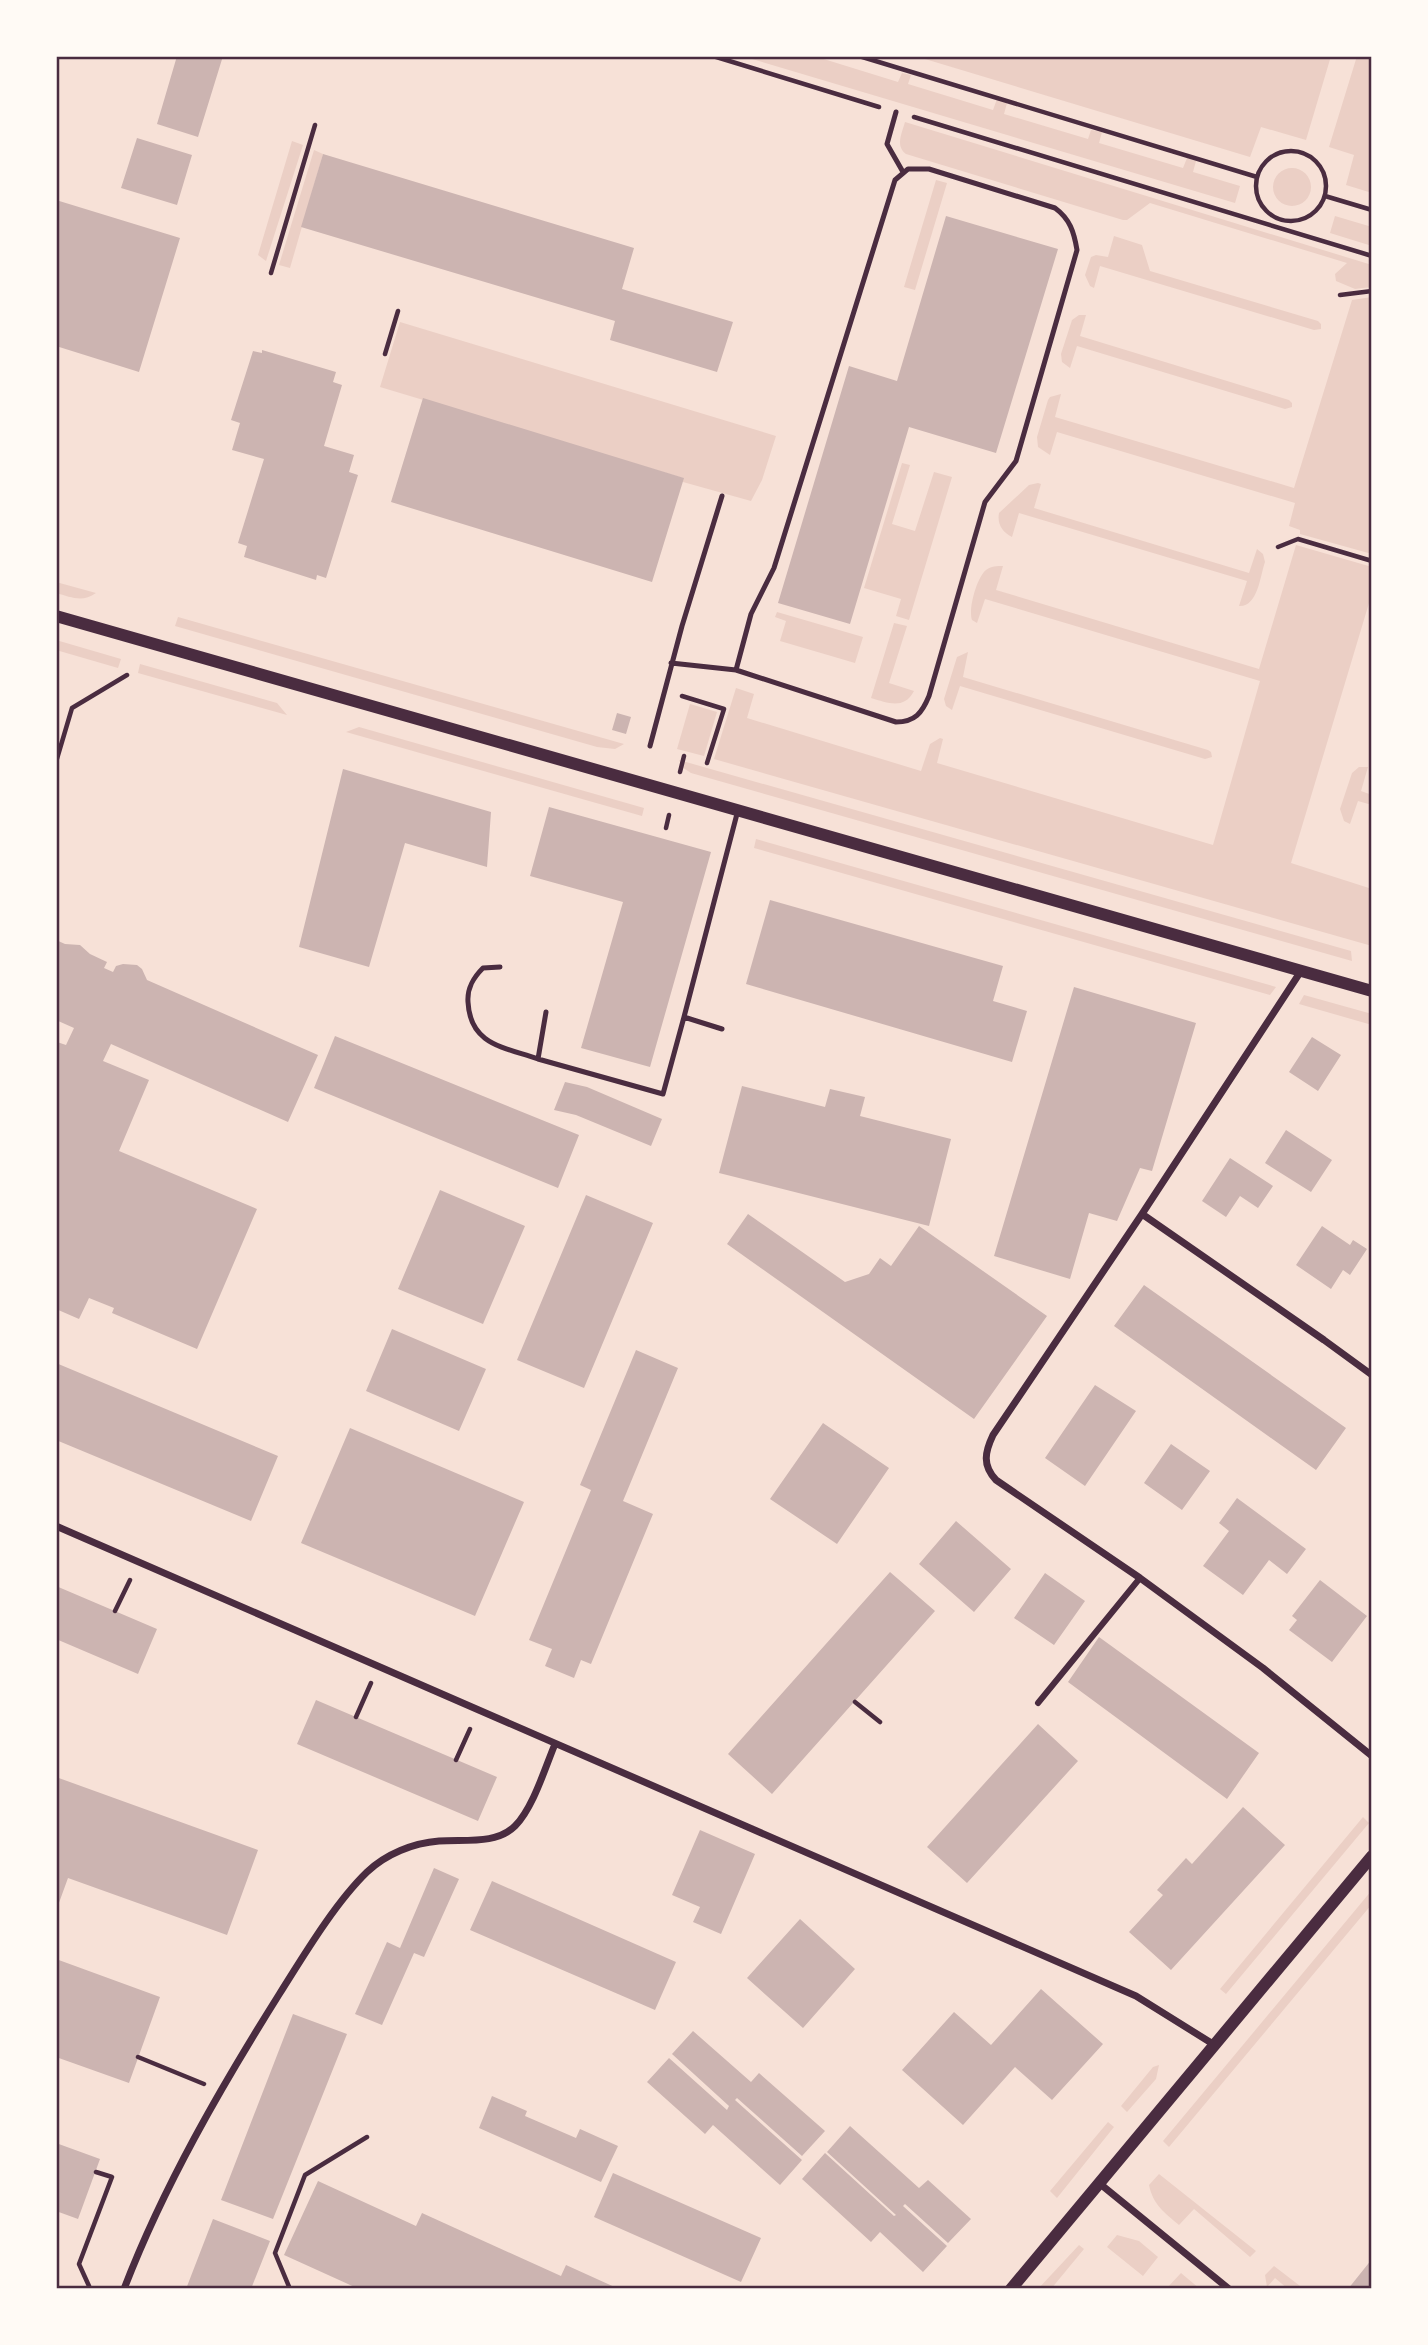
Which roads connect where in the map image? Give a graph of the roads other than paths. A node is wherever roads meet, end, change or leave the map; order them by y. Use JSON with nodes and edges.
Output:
{"nodes":[{"id":1,"x":895,"y":111,"type":"road end"},
{"id":2,"x":903,"y":172,"type":"junction"},
{"id":3,"x":722,"y":496,"type":"dead end"},
{"id":4,"x":56,"y":616,"type":"edge"},
{"id":5,"x":671,"y":663,"type":"junction"},
{"id":6,"x":736,"y":670,"type":"junction"},
{"id":7,"x":650,"y":746,"type":"dead end"},
{"id":8,"x":738,"y":810,"type":"junction"},
{"id":9,"x":500,"y":967,"type":"dead end"},
{"id":10,"x":1301,"y":971,"type":"junction"},
{"id":11,"x":1372,"y":991,"type":"edge"},
{"id":12,"x":546,"y":1012,"type":"dead end"},
{"id":13,"x":684,"y":1017,"type":"junction"},
{"id":14,"x":722,"y":1029,"type":"dead end"},
{"id":15,"x":538,"y":1059,"type":"junction"},
{"id":16,"x":1142,"y":1214,"type":"junction"},
{"id":17,"x":1372,"y":1375,"type":"edge"},
{"id":18,"x":56,"y":1526,"type":"edge"},
{"id":19,"x":1140,"y":1578,"type":"junction"},
{"id":20,"x":1038,"y":1703,"type":"dead end"},
{"id":21,"x":555,"y":1745,"type":"junction"},
{"id":22,"x":1372,"y":1756,"type":"edge"},
{"id":23,"x":1372,"y":1856,"type":"edge"},
{"id":24,"x":1213,"y":2044,"type":"junction"},
{"id":25,"x":1099,"y":2183,"type":"junction"},
{"id":26,"x":124,"y":2289,"type":"edge"},
{"id":27,"x":1011,"y":2289,"type":"edge"},
{"id":28,"x":1230,"y":2289,"type":"edge"}],
"edges":[{"from":1,"to":2,"type":"lane"},
{"from":2,"to":6,"type":"lane"},
{"from":2,"to":6,"type":"lane"},
{"from":3,"to":5,"type":"lane"},
{"from":4,"to":8,"type":"street"},
{"from":5,"to":6,"type":"lane"},
{"from":5,"to":7,"type":"lane"},
{"from":8,"to":10,"type":"street"},
{"from":8,"to":13,"type":"lane"},
{"from":9,"to":15,"type":"lane"},
{"from":10,"to":11,"type":"street"},
{"from":10,"to":16,"type":"street"},
{"from":12,"to":15,"type":"lane"},
{"from":13,"to":14,"type":"lane"},
{"from":13,"to":15,"type":"lane"},
{"from":16,"to":17,"type":"street"},
{"from":16,"to":19,"type":"street"},
{"from":18,"to":21,"type":"street"},
{"from":19,"to":20,"type":"street"},
{"from":19,"to":22,"type":"street"},
{"from":21,"to":24,"type":"street"},
{"from":21,"to":26,"type":"street"},
{"from":23,"to":24,"type":"street"},
{"from":24,"to":25,"type":"street"},
{"from":25,"to":27,"type":"street"},
{"from":25,"to":28,"type":"street"}]}
